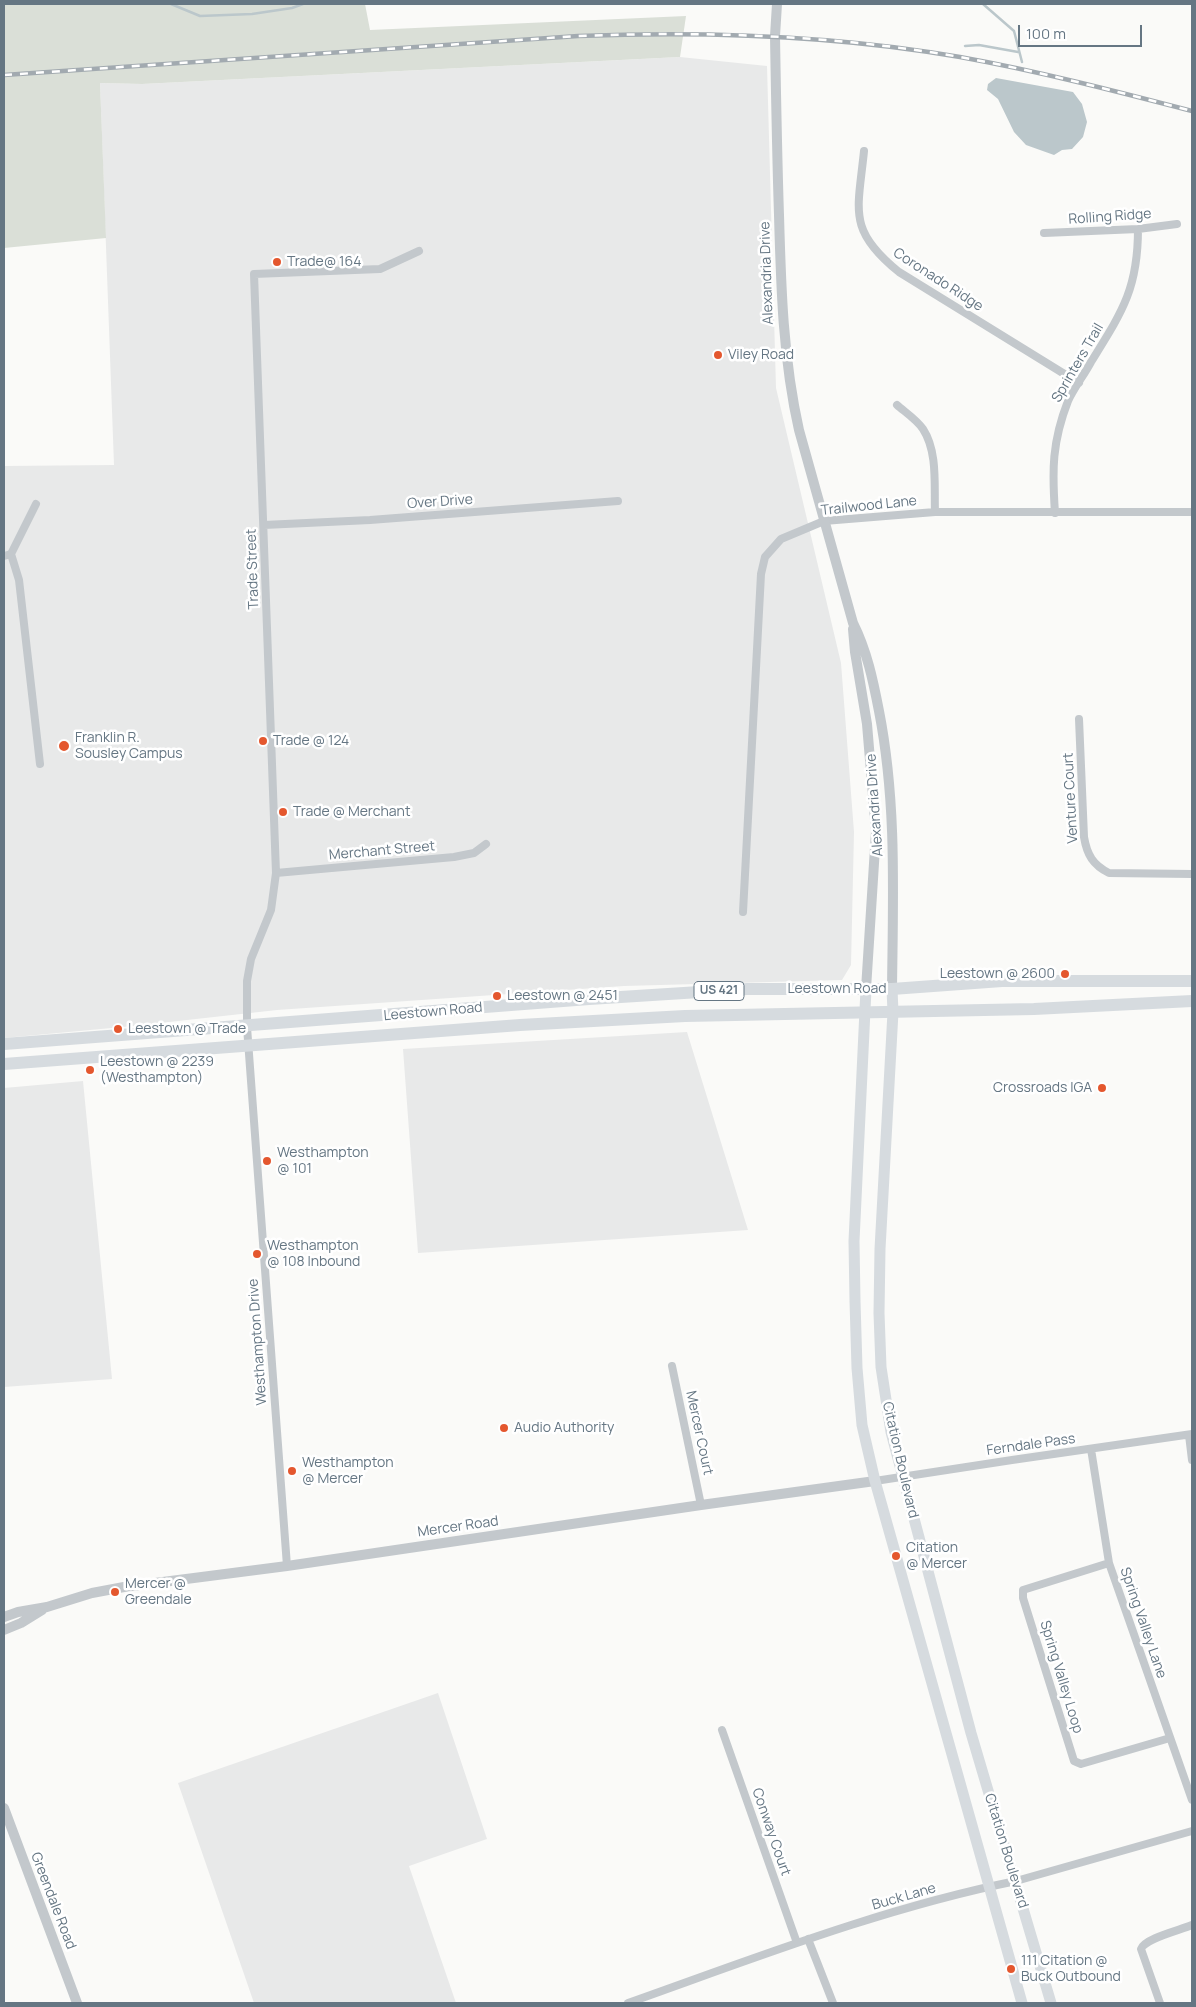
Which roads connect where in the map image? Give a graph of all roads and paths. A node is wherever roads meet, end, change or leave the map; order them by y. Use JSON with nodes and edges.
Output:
{"nodes":[{"id":1,"x":777,"y":4,"type":"edge"},
{"id":2,"x":864,"y":151,"type":"dead end"},
{"id":3,"x":1177,"y":224,"type":"dead end"},
{"id":4,"x":1138,"y":229,"type":"junction"},
{"id":5,"x":1044,"y":233,"type":"dead end"},
{"id":6,"x":419,"y":251,"type":"dead end"},
{"id":7,"x":1079,"y":383,"type":"junction"},
{"id":8,"x":897,"y":405,"type":"dead end"},
{"id":9,"x":618,"y":501,"type":"dead end"},
{"id":10,"x":36,"y":504,"type":"dead end"},
{"id":11,"x":935,"y":512,"type":"junction"},
{"id":12,"x":1192,"y":512,"type":"edge"},
{"id":13,"x":1055,"y":513,"type":"junction"},
{"id":14,"x":824,"y":521,"type":"junction"},
{"id":15,"x":264,"y":526,"type":"junction"},
{"id":16,"x":8,"y":555,"type":"edge"},
{"id":17,"x":853,"y":623,"type":"junction"},
{"id":18,"x":1079,"y":719,"type":"dead end"},
{"id":19,"x":40,"y":764,"type":"dead end"},
{"id":20,"x":486,"y":844,"type":"dead end"},
{"id":21,"x":276,"y":873,"type":"junction"},
{"id":22,"x":1192,"y":874,"type":"edge"},
{"id":23,"x":743,"y":912,"type":"dead end"},
{"id":24,"x":1192,"y":981,"type":"edge"},
{"id":25,"x":866,"y":989,"type":"junction"},
{"id":26,"x":892,"y":989,"type":"junction"},
{"id":27,"x":1192,"y":1001,"type":"edge"},
{"id":28,"x":864,"y":1012,"type":"junction"},
{"id":29,"x":893,"y":1012,"type":"junction"},
{"id":30,"x":247,"y":1027,"type":"junction"},
{"id":31,"x":4,"y":1044,"type":"edge"},
{"id":32,"x":248,"y":1044,"type":"junction"},
{"id":33,"x":4,"y":1064,"type":"edge"},
{"id":34,"x":672,"y":1366,"type":"dead end"},
{"id":35,"x":1191,"y":1435,"type":"edge"},
{"id":36,"x":1091,"y":1449,"type":"junction"},
{"id":37,"x":1192,"y":1460,"type":"edge"},
{"id":38,"x":902,"y":1478,"type":"junction"},
{"id":39,"x":875,"y":1482,"type":"junction"},
{"id":40,"x":700,"y":1505,"type":"junction"},
{"id":41,"x":1109,"y":1563,"type":"junction"},
{"id":42,"x":287,"y":1566,"type":"junction"},
{"id":43,"x":47,"y":1607,"type":"junction"},
{"id":44,"x":4,"y":1617,"type":"edge"},
{"id":45,"x":4,"y":1630,"type":"edge"},
{"id":46,"x":722,"y":1730,"type":"dead end"},
{"id":47,"x":1170,"y":1738,"type":"junction"},
{"id":48,"x":1192,"y":1800,"type":"edge"},
{"id":49,"x":4,"y":1808,"type":"edge"},
{"id":50,"x":1192,"y":1831,"type":"edge"},
{"id":51,"x":1016,"y":1881,"type":"junction"},
{"id":52,"x":988,"y":1887,"type":"junction"},
{"id":53,"x":1192,"y":1925,"type":"edge"},
{"id":54,"x":808,"y":1939,"type":"junction"},
{"id":55,"x":797,"y":1943,"type":"junction"},
{"id":56,"x":77,"y":2003,"type":"edge"},
{"id":57,"x":628,"y":2003,"type":"edge"},
{"id":58,"x":833,"y":2003,"type":"edge"},
{"id":59,"x":1022,"y":2003,"type":"edge"},
{"id":60,"x":1051,"y":2003,"type":"edge"},
{"id":61,"x":1160,"y":2003,"type":"edge"}],
"edges":[{"from":1,"to":14,"type":"street","name":"Alexandria Drive"},
{"from":2,"to":7,"type":"street","name":"Coronado Ridge"},
{"from":3,"to":4,"type":"street","name":"Rolling Ridge"},
{"from":4,"to":5,"type":"street","name":"Rolling Ridge"},
{"from":4,"to":7,"type":"street","name":"Sprinters Trail"},
{"from":6,"to":15,"type":"street","name":"Trade Street"},
{"from":7,"to":13,"type":"street","name":"Sprinters Trail"},
{"from":8,"to":11,"type":"street"},
{"from":9,"to":15,"type":"street","name":"Over Drive"},
{"from":10,"to":16,"type":"street"},
{"from":11,"to":13,"type":"street","name":"Trailwood Lane"},
{"from":11,"to":14,"type":"street","name":"Trailwood Lane"},
{"from":12,"to":13,"type":"street","name":"Trailwood Lane"},
{"from":14,"to":17,"type":"street","name":"Alexandria Drive"},
{"from":14,"to":23,"type":"street","name":"Trailwood Lane"},
{"from":15,"to":21,"type":"street","name":"Trade Street"},
{"from":16,"to":19,"type":"street"},
{"from":17,"to":25,"type":"street","name":"Alexandria Drive"},
{"from":17,"to":26,"type":"street","name":"Alexandria Drive"},
{"from":18,"to":22,"type":"street","name":"Venture Court"},
{"from":20,"to":21,"type":"street","name":"Merchant Street"},
{"from":21,"to":30,"type":"street","name":"Trade Street"},
{"from":24,"to":26,"type":"main road","name":"Leestown Road","number":"US 421"},
{"from":25,"to":26,"type":"main road","name":"Leestown Road","number":"US 421"},
{"from":25,"to":28,"type":"main road","name":"Citation Boulevard"},
{"from":25,"to":30,"type":"main road","name":"Leestown Road","number":"US 421"},
{"from":26,"to":29,"type":"main road","name":"Citation Boulevard"},
{"from":27,"to":29,"type":"main road","name":"Leestown Road","number":"US 421"},
{"from":28,"to":29,"type":"main road","name":"Leestown Road","number":"US 421"},
{"from":28,"to":32,"type":"main road","name":"Leestown Road","number":"US 421"},
{"from":28,"to":39,"type":"main road","name":"Citation Boulevard"},
{"from":29,"to":38,"type":"main road","name":"Citation Boulevard"},
{"from":30,"to":31,"type":"main road","name":"Leestown Road","number":"US 421"},
{"from":30,"to":32,"type":"street","name":"Westhampton Drive"},
{"from":32,"to":33,"type":"main road","name":"Leestown Road","number":"US 421"},
{"from":32,"to":42,"type":"street","name":"Westhampton Drive"},
{"from":34,"to":40,"type":"street","name":"Mercer Court"},
{"from":35,"to":36,"type":"street","name":"Ferndale Pass"},
{"from":35,"to":37,"type":"street"},
{"from":36,"to":38,"type":"street","name":"Ferndale Pass"},
{"from":36,"to":41,"type":"street","name":"Spring Valley Lane"},
{"from":38,"to":39,"type":"street","name":"Ferndale Pass"},
{"from":38,"to":51,"type":"main road","name":"Citation Boulevard"},
{"from":39,"to":40,"type":"street","name":"Mercer Road"},
{"from":39,"to":52,"type":"main road","name":"Citation Boulevard"},
{"from":40,"to":42,"type":"street","name":"Mercer Road"},
{"from":41,"to":47,"type":"street","name":"Spring Valley Lane"},
{"from":41,"to":47,"type":"street","name":"Spring Valley Loop"},
{"from":42,"to":43,"type":"street","name":"Mercer Road"},
{"from":43,"to":44,"type":"street","name":"Mercer Road"},
{"from":43,"to":45,"type":"street","name":"Mercer Road"},
{"from":46,"to":55,"type":"street","name":"Conway Court"},
{"from":47,"to":48,"type":"street","name":"Spring Valley Lane"},
{"from":49,"to":56,"type":"street","name":"Greendale Road"},
{"from":50,"to":51,"type":"street","name":"Buck Lane"},
{"from":51,"to":52,"type":"street","name":"Buck Lane"},
{"from":51,"to":60,"type":"main road","name":"Citation Boulevard"},
{"from":52,"to":54,"type":"street","name":"Buck Lane"},
{"from":52,"to":59,"type":"main road","name":"Citation Boulevard"},
{"from":53,"to":61,"type":"street"},
{"from":54,"to":55,"type":"street","name":"Buck Lane"},
{"from":54,"to":58,"type":"street"},
{"from":55,"to":57,"type":"street","name":"Buck Lane"}]}
